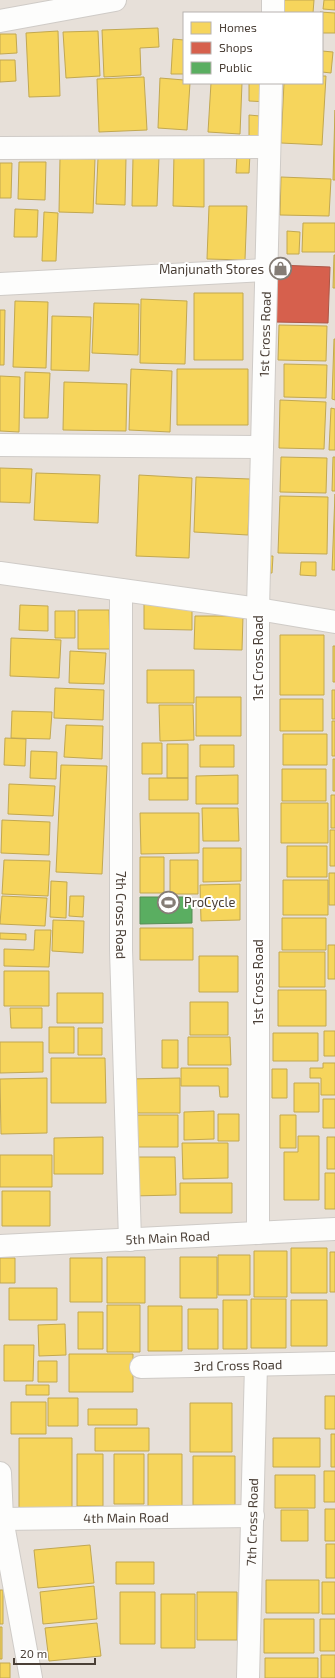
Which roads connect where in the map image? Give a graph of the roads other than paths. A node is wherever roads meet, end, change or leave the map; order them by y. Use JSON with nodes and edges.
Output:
{"nodes":[{"id":1,"x":115,"y":0,"type":"edge"},
{"id":2,"x":273,"y":0,"type":"edge"},
{"id":3,"x":273,"y":12,"type":"edge"},
{"id":4,"x":0,"y":21,"type":"edge"},
{"id":5,"x":271,"y":84,"type":"edge"},
{"id":6,"x":269,"y":147,"type":"junction"},
{"id":7,"x":0,"y":148,"type":"edge"},
{"id":8,"x":266,"y":270,"type":"junction"},
{"id":9,"x":0,"y":284,"type":"edge"},
{"id":10,"x":0,"y":445,"type":"edge"},
{"id":11,"x":262,"y":447,"type":"junction"},
{"id":12,"x":0,"y":573,"type":"edge"},
{"id":13,"x":121,"y":590,"type":"junction"},
{"id":14,"x":258,"y":609,"type":"junction"},
{"id":15,"x":335,"y":622,"type":"edge"},
{"id":16,"x":335,"y":1229,"type":"edge"},
{"id":17,"x":258,"y":1233,"type":"junction"},
{"id":18,"x":130,"y":1240,"type":"junction"},
{"id":19,"x":0,"y":1246,"type":"edge"},
{"id":20,"x":335,"y":1363,"type":"edge"},
{"id":21,"x":256,"y":1365,"type":"junction"},
{"id":22,"x":141,"y":1368,"type":"dead end"},
{"id":23,"x":0,"y":1473,"type":"edge"},
{"id":24,"x":253,"y":1516,"type":"junction"},
{"id":25,"x":1,"y":1519,"type":"edge"},
{"id":26,"x":31,"y":1678,"type":"edge"},
{"id":27,"x":248,"y":1678,"type":"edge"}],
"edges":[{"from":1,"to":4,"type":"street"},
{"from":2,"to":3,"type":"street"},
{"from":5,"to":6,"type":"street","name":"1st Cross Road"},
{"from":6,"to":7,"type":"street"},
{"from":6,"to":8,"type":"street","name":"1st Cross Road"},
{"from":8,"to":9,"type":"street"},
{"from":8,"to":11,"type":"street","name":"1st Cross Road"},
{"from":10,"to":11,"type":"street"},
{"from":11,"to":14,"type":"street","name":"1st Cross Road"},
{"from":12,"to":13,"type":"street"},
{"from":13,"to":14,"type":"street"},
{"from":13,"to":18,"type":"street","name":"7th Cross Road"},
{"from":14,"to":15,"type":"street"},
{"from":14,"to":17,"type":"street","name":"1st Cross Road"},
{"from":16,"to":17,"type":"street","name":"5th Main Road"},
{"from":17,"to":18,"type":"street","name":"5th Main Road"},
{"from":18,"to":19,"type":"street","name":"5th Main Road"},
{"from":20,"to":21,"type":"street","name":"3rd Cross Road"},
{"from":21,"to":22,"type":"street","name":"3rd Cross Road"},
{"from":21,"to":24,"type":"street","name":"7th Cross Road"},
{"from":23,"to":25,"type":"street"},
{"from":24,"to":25,"type":"street","name":"4th Main Road"},
{"from":24,"to":27,"type":"street","name":"7th Cross Road"},
{"from":25,"to":26,"type":"street"}]}
